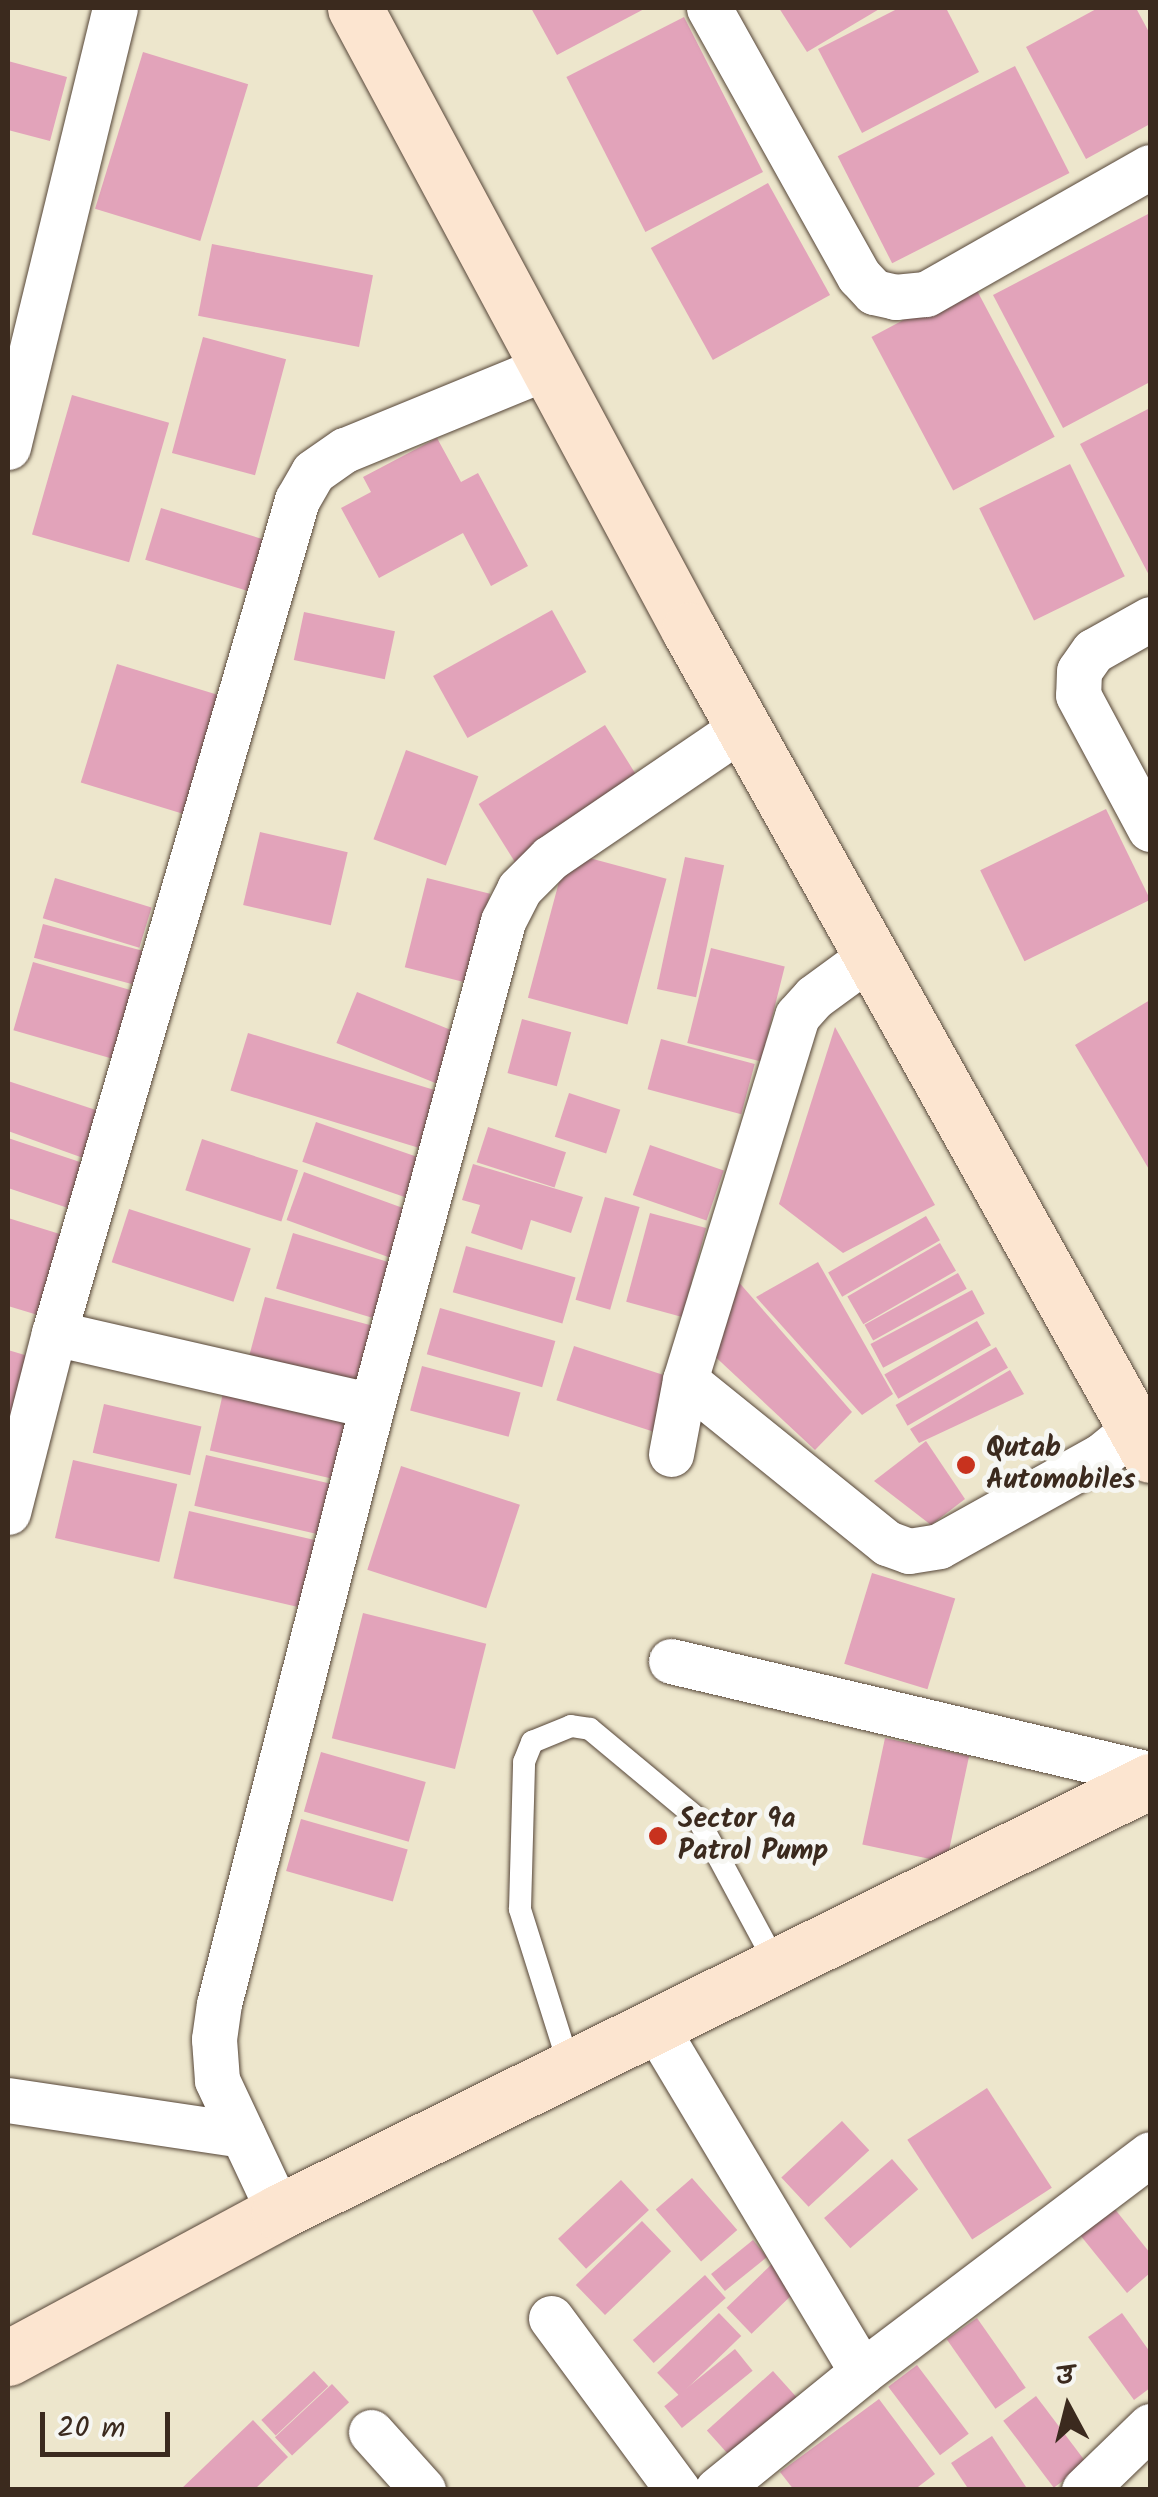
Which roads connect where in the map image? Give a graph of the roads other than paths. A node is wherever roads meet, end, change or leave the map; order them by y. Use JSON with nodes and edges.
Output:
{"nodes":[{"id":1,"x":115,"y":8,"type":"edge"},
{"id":2,"x":355,"y":8,"type":"edge"},
{"id":3,"x":709,"y":8,"type":"edge"},
{"id":4,"x":1150,"y":167,"type":"edge"},
{"id":5,"x":19,"y":346,"type":"edge"},
{"id":6,"x":547,"y":367,"type":"junction"},
{"id":7,"x":8,"y":448,"type":"edge"},
{"id":8,"x":1150,"y":619,"type":"edge"},
{"id":9,"x":743,"y":727,"type":"junction"},
{"id":10,"x":1150,"y":830,"type":"edge"},
{"id":11,"x":870,"y":956,"type":"junction"},
{"id":12,"x":54,"y":1333,"type":"junction"},
{"id":13,"x":686,"y":1380,"type":"junction"},
{"id":14,"x":372,"y":1406,"type":"junction"},
{"id":15,"x":1142,"y":1442,"type":"edge"},
{"id":16,"x":671,"y":1454,"type":"dead end"},
{"id":17,"x":8,"y":1512,"type":"edge"},
{"id":18,"x":671,"y":1662,"type":"dead end"},
{"id":19,"x":1150,"y":1778,"type":"edge"},
{"id":20,"x":777,"y":1966,"type":"junction"},
{"id":21,"x":655,"y":2026,"type":"junction"},
{"id":22,"x":570,"y":2068,"type":"junction"},
{"id":23,"x":8,"y":2100,"type":"edge"},
{"id":24,"x":242,"y":2136,"type":"junction"},
{"id":25,"x":1145,"y":2169,"type":"edge"},
{"id":26,"x":279,"y":2212,"type":"junction"},
{"id":27,"x":551,"y":2318,"type":"dead end"},
{"id":28,"x":8,"y":2358,"type":"edge"},
{"id":29,"x":862,"y":2372,"type":"junction"},
{"id":30,"x":1150,"y":2426,"type":"edge"},
{"id":31,"x":371,"y":2432,"type":"dead end"},
{"id":32,"x":725,"y":2487,"type":"edge"},
{"id":33,"x":424,"y":2490,"type":"edge"},
{"id":34,"x":678,"y":2490,"type":"edge"},
{"id":35,"x":1084,"y":2490,"type":"edge"}],
"edges":[{"from":1,"to":5,"type":"street"},
{"from":2,"to":6,"type":"street"},
{"from":3,"to":4,"type":"street"},
{"from":5,"to":7,"type":"street"},
{"from":6,"to":9,"type":"street"},
{"from":6,"to":12,"type":"street"},
{"from":8,"to":10,"type":"street"},
{"from":9,"to":11,"type":"street"},
{"from":9,"to":14,"type":"street"},
{"from":11,"to":13,"type":"street"},
{"from":11,"to":15,"type":"street"},
{"from":12,"to":14,"type":"street"},
{"from":12,"to":17,"type":"street"},
{"from":13,"to":15,"type":"street"},
{"from":13,"to":16,"type":"street"},
{"from":14,"to":24,"type":"street"},
{"from":18,"to":19,"type":"street"},
{"from":19,"to":20,"type":"street"},
{"from":20,"to":21,"type":"street"},
{"from":20,"to":22,"type":"lane"},
{"from":21,"to":22,"type":"street"},
{"from":21,"to":29,"type":"street"},
{"from":22,"to":26,"type":"street"},
{"from":23,"to":24,"type":"street"},
{"from":24,"to":26,"type":"street"},
{"from":25,"to":29,"type":"street"},
{"from":26,"to":28,"type":"street"},
{"from":27,"to":34,"type":"street"},
{"from":29,"to":32,"type":"street"},
{"from":30,"to":35,"type":"street"},
{"from":31,"to":33,"type":"street"}]}
